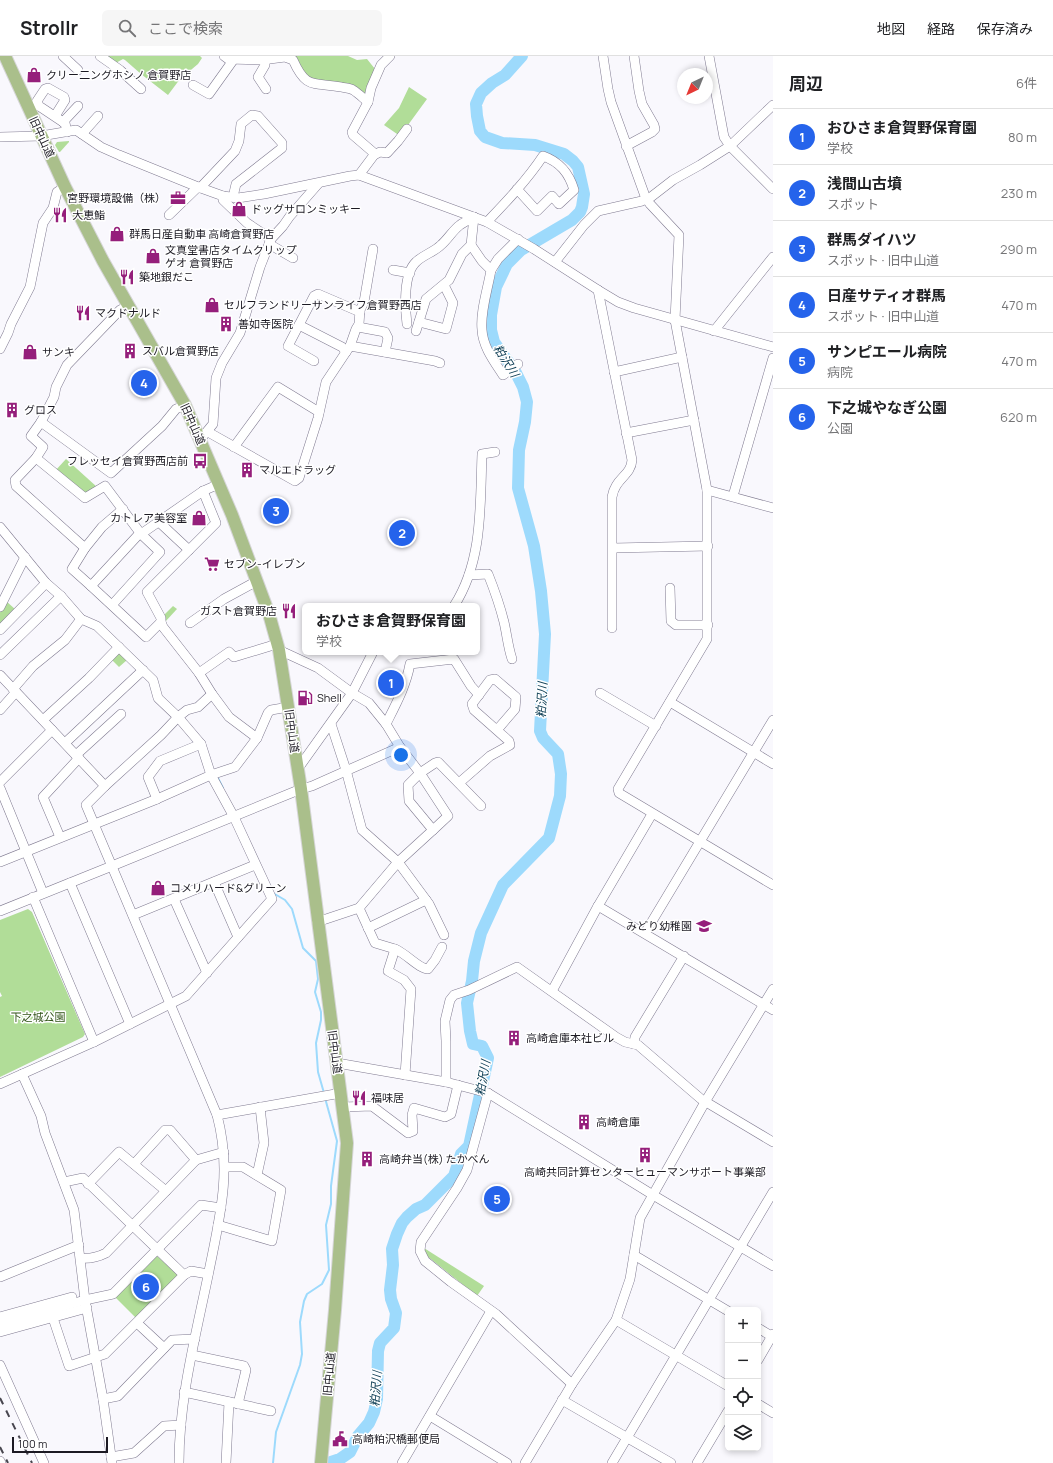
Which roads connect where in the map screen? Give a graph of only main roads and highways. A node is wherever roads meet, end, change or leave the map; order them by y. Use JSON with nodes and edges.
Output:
{"nodes":[{"id":1,"x":5,"y":56,"type":"edge"},
{"id":2,"x":321,"y":1463,"type":"edge"}],
"edges":[{"from":1,"to":2,"type":"main road","name":"旧中山道"}]}
